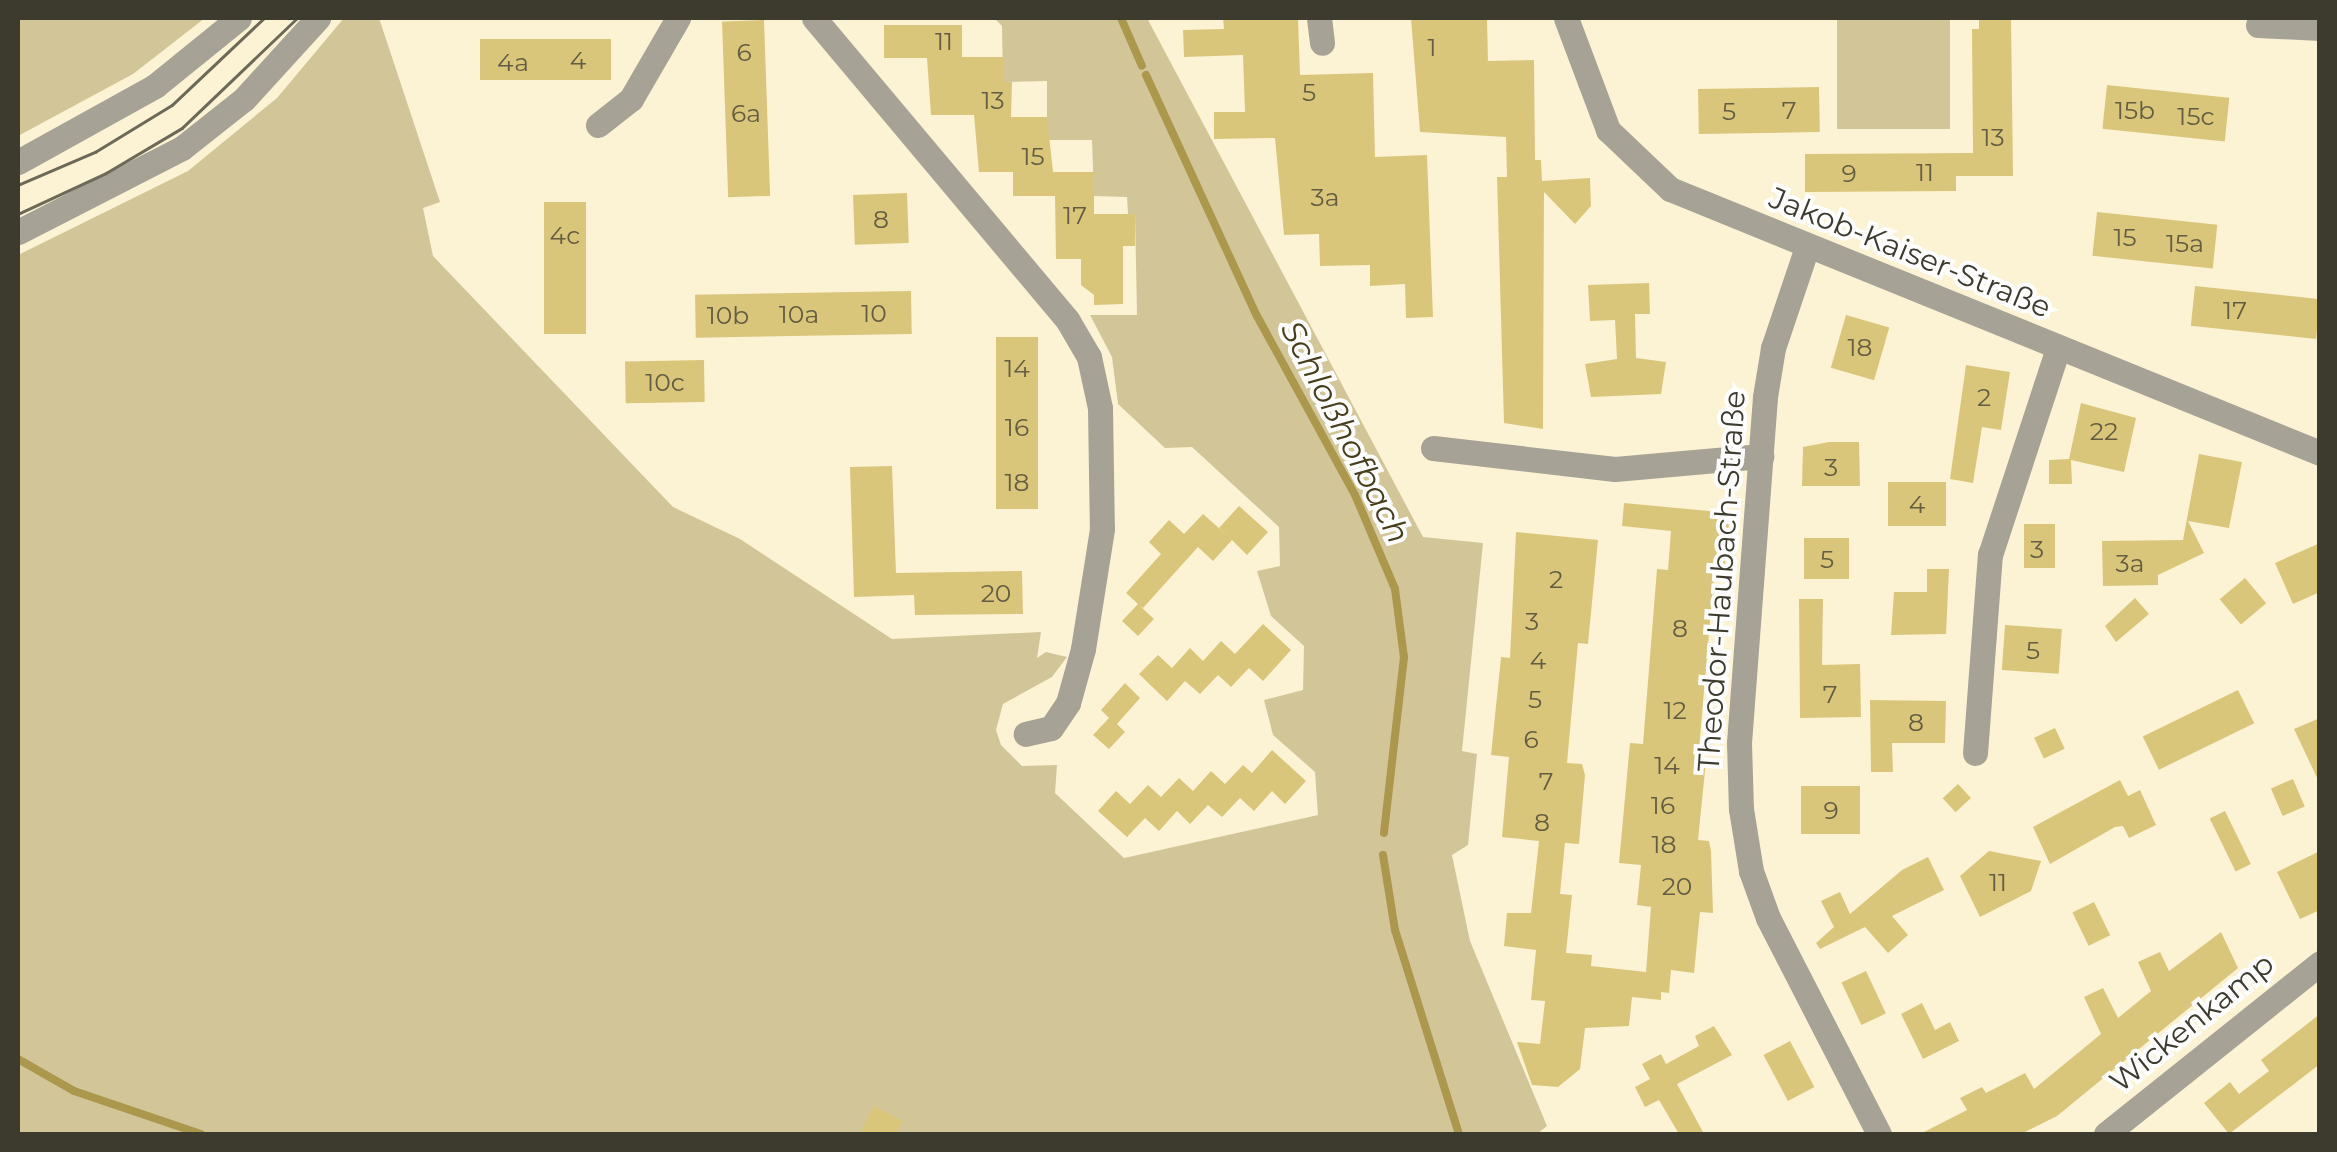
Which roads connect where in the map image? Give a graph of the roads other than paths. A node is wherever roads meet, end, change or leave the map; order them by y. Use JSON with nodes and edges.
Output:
{"nodes":[{"id":1,"x":239,"y":18,"type":"edge"},
{"id":2,"x":318,"y":18,"type":"edge"},
{"id":3,"x":678,"y":18,"type":"edge"},
{"id":4,"x":814,"y":18,"type":"edge"},
{"id":5,"x":1566,"y":18,"type":"edge"},
{"id":6,"x":2258,"y":24,"type":"dead end"},
{"id":7,"x":2320,"y":28,"type":"edge"},
{"id":8,"x":598,"y":126,"type":"dead end"},
{"id":9,"x":18,"y":162,"type":"edge"},
{"id":10,"x":18,"y":232,"type":"edge"},
{"id":11,"x":1806,"y":247,"type":"junction"},
{"id":12,"x":2058,"y":348,"type":"junction"},
{"id":13,"x":1433,"y":448,"type":"dead end"},
{"id":14,"x":2320,"y":452,"type":"edge"},
{"id":15,"x":1762,"y":456,"type":"junction"},
{"id":16,"x":1026,"y":734,"type":"dead end"},
{"id":17,"x":1975,"y":753,"type":"dead end"},
{"id":18,"x":2320,"y":963,"type":"edge"},
{"id":19,"x":1879,"y":1134,"type":"edge"},
{"id":20,"x":2106,"y":1134,"type":"edge"}],
"edges":[{"from":1,"to":9,"type":"street"},
{"from":2,"to":10,"type":"street"},
{"from":3,"to":8,"type":"street"},
{"from":4,"to":16,"type":"street"},
{"from":5,"to":11,"type":"street","name":"Jakob-Kaiser-Straße"},
{"from":6,"to":7,"type":"street"},
{"from":11,"to":12,"type":"street","name":"Jakob-Kaiser-Straße"},
{"from":11,"to":15,"type":"street","name":"Theodor-Haubach-Straße"},
{"from":12,"to":14,"type":"street","name":"Jakob-Kaiser-Straße"},
{"from":12,"to":17,"type":"street"},
{"from":13,"to":15,"type":"street"},
{"from":15,"to":19,"type":"street","name":"Theodor-Haubach-Straße"},
{"from":18,"to":20,"type":"street","name":"Wickenkamp"}]}
